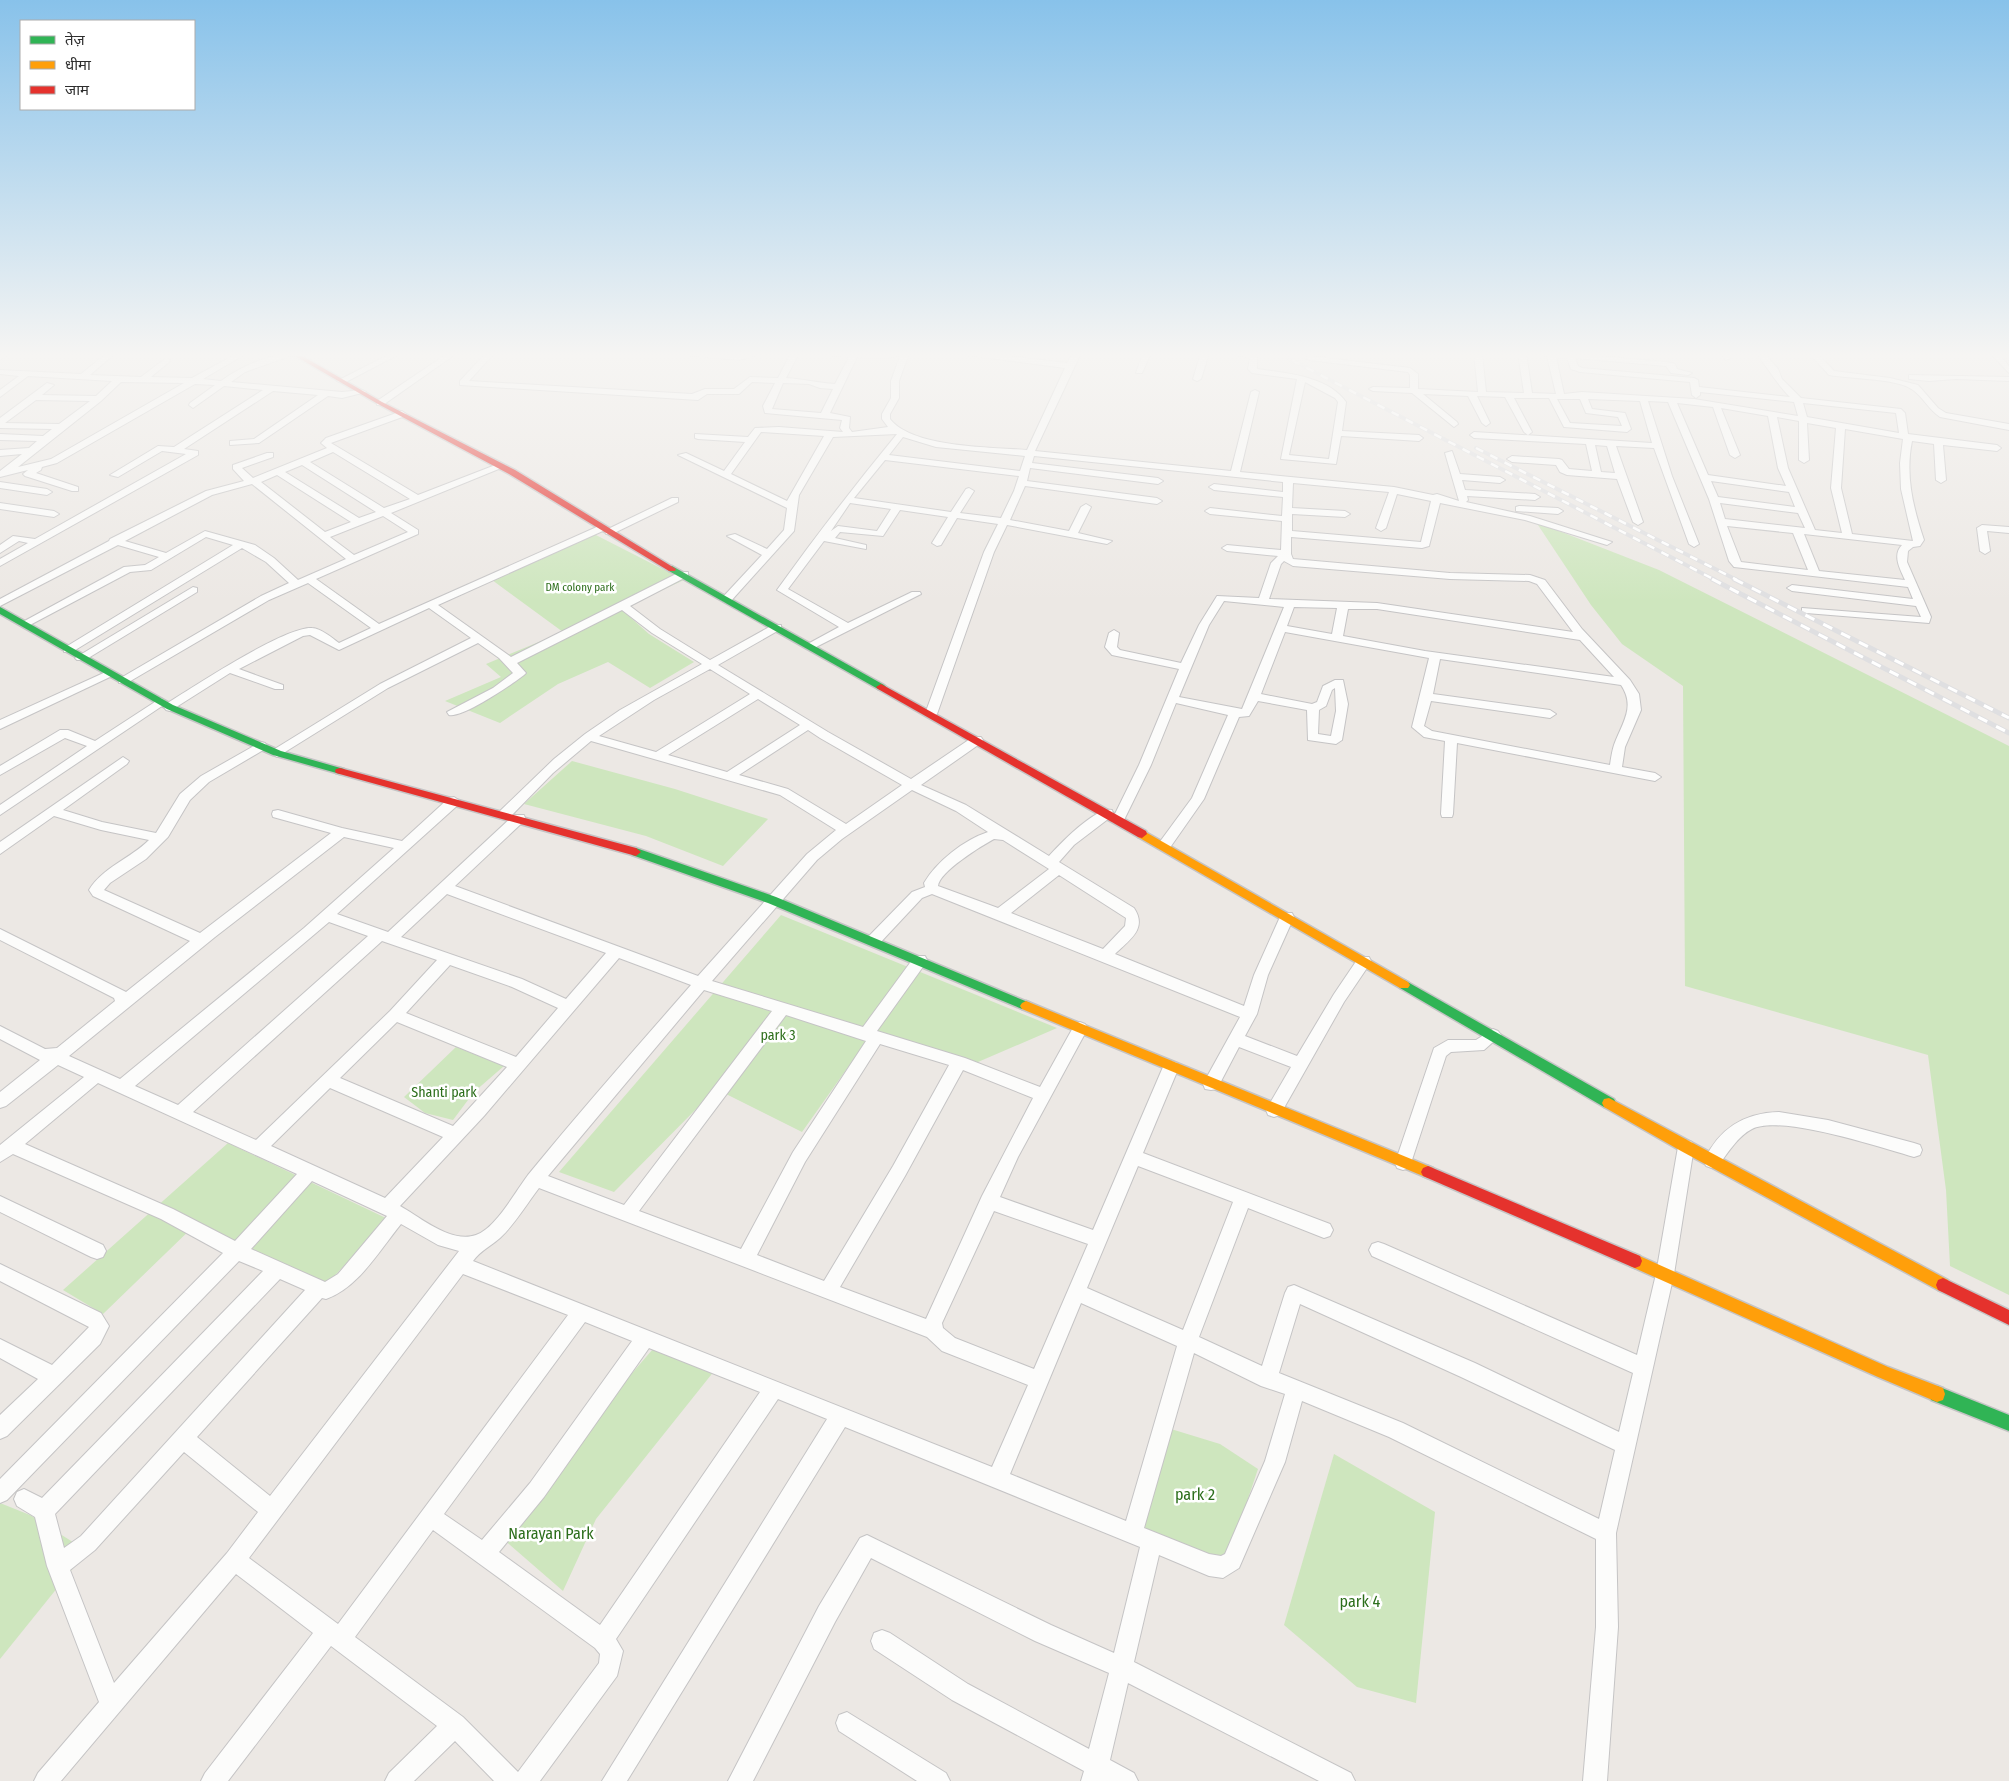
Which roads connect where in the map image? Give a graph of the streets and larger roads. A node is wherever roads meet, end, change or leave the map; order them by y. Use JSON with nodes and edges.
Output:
{"nodes":[{"id":1,"x":49,"y":436,"type":"edge"},
{"id":2,"x":97,"y":436,"type":"edge"},
{"id":3,"x":197,"y":436,"type":"edge"},
{"id":4,"x":263,"y":436,"type":"edge"},
{"id":5,"x":340,"y":436,"type":"edge"},
{"id":6,"x":444,"y":436,"type":"edge"},
{"id":7,"x":699,"y":436,"type":"edge"},
{"id":8,"x":753,"y":436,"type":"edge"},
{"id":9,"x":829,"y":436,"type":"edge"},
{"id":10,"x":897,"y":436,"type":"edge"},
{"id":11,"x":912,"y":436,"type":"edge"},
{"id":12,"x":1038,"y":436,"type":"edge"},
{"id":13,"x":1244,"y":436,"type":"edge"},
{"id":14,"x":1288,"y":436,"type":"edge"},
{"id":15,"x":1338,"y":436,"type":"edge"},
{"id":16,"x":1388,"y":436,"type":"edge"},
{"id":17,"x":1492,"y":436,"type":"edge"},
{"id":18,"x":1655,"y":436,"type":"edge"},
{"id":19,"x":1687,"y":436,"type":"edge"},
{"id":20,"x":1728,"y":436,"type":"edge"},
{"id":21,"x":1777,"y":436,"type":"edge"},
{"id":22,"x":1803,"y":436,"type":"edge"},
{"id":23,"x":1840,"y":436,"type":"edge"},
{"id":24,"x":1906,"y":436,"type":"joint"},
{"id":25,"x":0,"y":437,"type":"edge"},
{"id":26,"x":1419,"y":438,"type":"dead end"},
{"id":27,"x":45,"y":439,"type":"junction"},
{"id":28,"x":750,"y":440,"type":"junction"},
{"id":29,"x":1590,"y":442,"type":"junction"},
{"id":30,"x":1938,"y":442,"type":"junction"},
{"id":31,"x":233,"y":443,"type":"dead end"},
{"id":32,"x":1611,"y":443,"type":"junction"},
{"id":33,"x":1658,"y":446,"type":"junction"},
{"id":34,"x":1997,"y":448,"type":"dead end"},
{"id":35,"x":177,"y":449,"type":"junction"},
{"id":36,"x":333,"y":449,"type":"junction"},
{"id":37,"x":32,"y":450,"type":"junction"},
{"id":38,"x":0,"y":453,"type":"edge"},
{"id":39,"x":1030,"y":453,"type":"junction"},
{"id":40,"x":1449,"y":453,"type":"dead end"},
{"id":41,"x":270,"y":455,"type":"dead end"},
{"id":42,"x":683,"y":455,"type":"dead end"},
{"id":43,"x":1735,"y":455,"type":"dead end"},
{"id":44,"x":881,"y":457,"type":"junction"},
{"id":45,"x":1512,"y":459,"type":"dead end"},
{"id":46,"x":1804,"y":460,"type":"dead end"},
{"id":47,"x":303,"y":461,"type":"junction"},
{"id":48,"x":45,"y":464,"type":"junction"},
{"id":49,"x":501,"y":466,"type":"junction"},
{"id":50,"x":277,"y":471,"type":"junction"},
{"id":51,"x":1311,"y":471,"type":"junction"},
{"id":52,"x":4,"y":472,"type":"edge"},
{"id":53,"x":1024,"y":474,"type":"junction"},
{"id":54,"x":1235,"y":474,"type":"junction"},
{"id":55,"x":1597,"y":474,"type":"junction"},
{"id":56,"x":115,"y":475,"type":"dead end"},
{"id":57,"x":726,"y":476,"type":"junction"},
{"id":58,"x":1620,"y":476,"type":"junction"},
{"id":59,"x":1456,"y":477,"type":"junction"},
{"id":60,"x":1705,"y":477,"type":"junction"},
{"id":61,"x":1288,"y":479,"type":"junction"},
{"id":62,"x":1500,"y":480,"type":"dead end"},
{"id":63,"x":1941,"y":480,"type":"dead end"},
{"id":64,"x":252,"y":481,"type":"junction"},
{"id":65,"x":1158,"y":481,"type":"dead end"},
{"id":66,"x":0,"y":485,"type":"edge"},
{"id":67,"x":1214,"y":487,"type":"dead end"},
{"id":68,"x":75,"y":489,"type":"dead end"},
{"id":69,"x":1394,"y":490,"type":"junction"},
{"id":70,"x":1793,"y":490,"type":"junction"},
{"id":71,"x":47,"y":492,"type":"dead end"},
{"id":72,"x":969,"y":492,"type":"dead end"},
{"id":73,"x":1461,"y":493,"type":"junction"},
{"id":74,"x":1286,"y":495,"type":"junction"},
{"id":75,"x":1436,"y":497,"type":"junction"},
{"id":76,"x":1535,"y":497,"type":"dead end"},
{"id":77,"x":417,"y":499,"type":"junction"},
{"id":78,"x":1714,"y":499,"type":"junction"},
{"id":79,"x":676,"y":500,"type":"dead end"},
{"id":80,"x":848,"y":500,"type":"junction"},
{"id":81,"x":1156,"y":501,"type":"dead end"},
{"id":82,"x":1464,"y":504,"type":"junction"},
{"id":83,"x":0,"y":506,"type":"edge"},
{"id":84,"x":791,"y":506,"type":"junction"},
{"id":85,"x":897,"y":507,"type":"junction"},
{"id":86,"x":1086,"y":507,"type":"dead end"},
{"id":87,"x":1486,"y":508,"type":"junction"},
{"id":88,"x":1210,"y":511,"type":"dead end"},
{"id":89,"x":1558,"y":511,"type":"dead end"},
{"id":90,"x":1801,"y":511,"type":"junction"},
{"id":91,"x":383,"y":512,"type":"junction"},
{"id":92,"x":54,"y":514,"type":"dead end"},
{"id":93,"x":1345,"y":514,"type":"dead end"},
{"id":94,"x":954,"y":515,"type":"junction"},
{"id":95,"x":1286,"y":515,"type":"junction"},
{"id":96,"x":358,"y":522,"type":"junction"},
{"id":97,"x":1005,"y":522,"type":"junction"},
{"id":98,"x":1638,"y":522,"type":"dead end"},
{"id":99,"x":1722,"y":522,"type":"junction"},
{"id":100,"x":1381,"y":528,"type":"dead end"},
{"id":101,"x":606,"y":530,"type":"junction"},
{"id":102,"x":1797,"y":530,"type":"junction"},
{"id":103,"x":2009,"y":530,"type":"edge"},
{"id":104,"x":1811,"y":532,"type":"junction"},
{"id":105,"x":1072,"y":534,"type":"junction"},
{"id":106,"x":1287,"y":534,"type":"junction"},
{"id":107,"x":323,"y":536,"type":"junction"},
{"id":108,"x":732,"y":536,"type":"dead end"},
{"id":109,"x":1848,"y":536,"type":"junction"},
{"id":110,"x":114,"y":541,"type":"junction"},
{"id":111,"x":1107,"y":541,"type":"dead end"},
{"id":112,"x":36,"y":542,"type":"junction"},
{"id":113,"x":1608,"y":542,"type":"dead end"},
{"id":114,"x":937,"y":543,"type":"dead end"},
{"id":115,"x":241,"y":544,"type":"junction"},
{"id":116,"x":1694,"y":544,"type":"dead end"},
{"id":117,"x":1910,"y":544,"type":"junction"},
{"id":118,"x":862,"y":547,"type":"dead end"},
{"id":119,"x":1227,"y":548,"type":"dead end"},
{"id":120,"x":0,"y":550,"type":"edge"},
{"id":121,"x":1985,"y":551,"type":"dead end"},
{"id":122,"x":768,"y":554,"type":"junction"},
{"id":123,"x":1286,"y":554,"type":"junction"},
{"id":124,"x":167,"y":556,"type":"junction"},
{"id":125,"x":354,"y":560,"type":"junction"},
{"id":126,"x":0,"y":563,"type":"edge"},
{"id":127,"x":684,"y":574,"type":"junction"},
{"id":128,"x":1815,"y":574,"type":"junction"},
{"id":129,"x":310,"y":580,"type":"junction"},
{"id":130,"x":1912,"y":584,"type":"junction"},
{"id":131,"x":297,"y":585,"type":"junction"},
{"id":132,"x":1792,"y":588,"type":"dead end"},
{"id":133,"x":193,"y":590,"type":"dead end"},
{"id":134,"x":916,"y":594,"type":"dead end"},
{"id":135,"x":726,"y":600,"type":"junction"},
{"id":136,"x":1263,"y":601,"type":"junction"},
{"id":137,"x":0,"y":603,"type":"edge"},
{"id":138,"x":1920,"y":603,"type":"junction"},
{"id":139,"x":430,"y":604,"type":"junction"},
{"id":140,"x":1290,"y":604,"type":"junction"},
{"id":141,"x":1343,"y":604,"type":"junction"},
{"id":142,"x":622,"y":605,"type":"junction"},
{"id":143,"x":0,"y":610,"type":"edge"},
{"id":144,"x":1806,"y":610,"type":"dead end"},
{"id":145,"x":24,"y":624,"type":"junction"},
{"id":146,"x":777,"y":627,"type":"junction"},
{"id":147,"x":378,"y":628,"type":"junction"},
{"id":148,"x":848,"y":628,"type":"junction"},
{"id":149,"x":1280,"y":628,"type":"junction"},
{"id":150,"x":1114,"y":633,"type":"dead end"},
{"id":151,"x":1583,"y":637,"type":"junction"},
{"id":152,"x":478,"y":638,"type":"junction"},
{"id":153,"x":1337,"y":638,"type":"junction"},
{"id":154,"x":810,"y":646,"type":"junction"},
{"id":155,"x":68,"y":650,"type":"junction"},
{"id":156,"x":1436,"y":656,"type":"junction"},
{"id":157,"x":81,"y":658,"type":"junction"},
{"id":158,"x":510,"y":662,"type":"junction"},
{"id":159,"x":710,"y":665,"type":"junction"},
{"id":160,"x":1187,"y":666,"type":"junction"},
{"id":161,"x":229,"y":669,"type":"junction"},
{"id":162,"x":108,"y":674,"type":"junction"},
{"id":163,"x":123,"y":682,"type":"junction"},
{"id":164,"x":1626,"y":682,"type":"junction"},
{"id":165,"x":279,"y":687,"type":"dead end"},
{"id":166,"x":758,"y":694,"type":"junction"},
{"id":167,"x":1254,"y":696,"type":"junction"},
{"id":168,"x":1426,"y":697,"type":"junction"},
{"id":169,"x":1173,"y":699,"type":"junction"},
{"id":170,"x":165,"y":705,"type":"junction"},
{"id":171,"x":1313,"y":708,"type":"junction"},
{"id":172,"x":453,"y":712,"type":"dead end"},
{"id":173,"x":1235,"y":713,"type":"junction"},
{"id":174,"x":931,"y":714,"type":"junction"},
{"id":175,"x":1550,"y":714,"type":"dead end"},
{"id":176,"x":0,"y":725,"type":"edge"},
{"id":177,"x":808,"y":725,"type":"junction"},
{"id":178,"x":589,"y":737,"type":"junction"},
{"id":179,"x":1451,"y":738,"type":"junction"},
{"id":180,"x":977,"y":740,"type":"junction"},
{"id":181,"x":95,"y":745,"type":"junction"},
{"id":182,"x":261,"y":746,"type":"junction"},
{"id":183,"x":277,"y":753,"type":"junction"},
{"id":184,"x":658,"y":756,"type":"junction"},
{"id":185,"x":122,"y":761,"type":"dead end"},
{"id":186,"x":1616,"y":769,"type":"junction"},
{"id":187,"x":0,"y":771,"type":"edge"},
{"id":188,"x":730,"y":776,"type":"junction"},
{"id":189,"x":1655,"y":776,"type":"dead end"},
{"id":190,"x":911,"y":785,"type":"junction"},
{"id":191,"x":454,"y":801,"type":"junction"},
{"id":192,"x":0,"y":811,"type":"edge"},
{"id":193,"x":54,"y":812,"type":"junction"},
{"id":194,"x":278,"y":814,"type":"dead end"},
{"id":195,"x":505,"y":814,"type":"junction"},
{"id":196,"x":1447,"y":814,"type":"dead end"},
{"id":197,"x":1112,"y":816,"type":"junction"},
{"id":198,"x":519,"y":818,"type":"junction"},
{"id":199,"x":846,"y":830,"type":"junction"},
{"id":200,"x":342,"y":832,"type":"junction"},
{"id":201,"x":1002,"y":836,"type":"junction"},
{"id":202,"x":159,"y":838,"type":"junction"},
{"id":203,"x":405,"y":846,"type":"junction"},
{"id":204,"x":1164,"y":846,"type":"junction"},
{"id":205,"x":0,"y":849,"type":"edge"},
{"id":206,"x":1055,"y":866,"type":"junction"},
{"id":207,"x":446,"y":888,"type":"junction"},
{"id":208,"x":932,"y":889,"type":"junction"},
{"id":209,"x":772,"y":900,"type":"junction"},
{"id":210,"x":1000,"y":914,"type":"junction"},
{"id":211,"x":327,"y":916,"type":"junction"},
{"id":212,"x":1287,"y":917,"type":"junction"},
{"id":213,"x":0,"y":934,"type":"edge"},
{"id":214,"x":385,"y":936,"type":"junction"},
{"id":215,"x":200,"y":940,"type":"junction"},
{"id":216,"x":874,"y":940,"type":"junction"},
{"id":217,"x":616,"y":952,"type":"junction"},
{"id":218,"x":1104,"y":957,"type":"junction"},
{"id":219,"x":448,"y":958,"type":"junction"},
{"id":220,"x":920,"y":960,"type":"junction"},
{"id":221,"x":1364,"y":961,"type":"junction"},
{"id":222,"x":702,"y":983,"type":"junction"},
{"id":223,"x":123,"y":1001,"type":"junction"},
{"id":224,"x":570,"y":1006,"type":"junction"},
{"id":225,"x":782,"y":1009,"type":"junction"},
{"id":226,"x":1250,"y":1014,"type":"junction"},
{"id":227,"x":395,"y":1015,"type":"junction"},
{"id":228,"x":1080,"y":1028,"type":"junction"},
{"id":229,"x":0,"y":1032,"type":"edge"},
{"id":230,"x":1493,"y":1035,"type":"junction"},
{"id":231,"x":871,"y":1036,"type":"junction"},
{"id":232,"x":1236,"y":1039,"type":"junction"},
{"id":233,"x":59,"y":1056,"type":"junction"},
{"id":234,"x":959,"y":1062,"type":"junction"},
{"id":235,"x":1301,"y":1064,"type":"junction"},
{"id":236,"x":520,"y":1065,"type":"junction"},
{"id":237,"x":1171,"y":1067,"type":"junction"},
{"id":238,"x":96,"y":1075,"type":"junction"},
{"id":239,"x":328,"y":1080,"type":"junction"},
{"id":240,"x":1212,"y":1084,"type":"junction"},
{"id":241,"x":122,"y":1087,"type":"junction"},
{"id":242,"x":1043,"y":1095,"type":"junction"},
{"id":243,"x":0,"y":1101,"type":"edge"},
{"id":244,"x":1274,"y":1110,"type":"junction"},
{"id":245,"x":180,"y":1113,"type":"junction"},
{"id":246,"x":456,"y":1135,"type":"junction"},
{"id":247,"x":1686,"y":1147,"type":"junction"},
{"id":248,"x":257,"y":1149,"type":"junction"},
{"id":249,"x":6,"y":1150,"type":"edge"},
{"id":250,"x":1914,"y":1150,"type":"dead end"},
{"id":251,"x":1132,"y":1156,"type":"junction"},
{"id":252,"x":1712,"y":1161,"type":"junction"},
{"id":253,"x":1403,"y":1162,"type":"junction"},
{"id":254,"x":309,"y":1172,"type":"junction"},
{"id":255,"x":535,"y":1179,"type":"junction"},
{"id":256,"x":1243,"y":1198,"type":"junction"},
{"id":257,"x":988,"y":1201,"type":"junction"},
{"id":258,"x":0,"y":1204,"type":"edge"},
{"id":259,"x":393,"y":1211,"type":"junction"},
{"id":260,"x":627,"y":1214,"type":"junction"},
{"id":261,"x":1324,"y":1230,"type":"dead end"},
{"id":262,"x":1098,"y":1240,"type":"junction"},
{"id":263,"x":475,"y":1244,"type":"junction"},
{"id":264,"x":1378,"y":1250,"type":"dead end"},
{"id":265,"x":237,"y":1251,"type":"junction"},
{"id":266,"x":97,"y":1252,"type":"dead end"},
{"id":267,"x":745,"y":1260,"type":"junction"},
{"id":268,"x":460,"y":1264,"type":"junction"},
{"id":269,"x":278,"y":1268,"type":"junction"},
{"id":270,"x":0,"y":1272,"type":"edge"},
{"id":271,"x":1665,"y":1274,"type":"junction"},
{"id":272,"x":318,"y":1289,"type":"junction"},
{"id":273,"x":828,"y":1291,"type":"junction"},
{"id":274,"x":1077,"y":1292,"type":"junction"},
{"id":275,"x":582,"y":1311,"type":"junction"},
{"id":276,"x":2009,"y":1318,"type":"edge"},
{"id":277,"x":932,"y":1330,"type":"junction"},
{"id":278,"x":646,"y":1337,"type":"junction"},
{"id":279,"x":1188,"y":1341,"type":"junction"},
{"id":280,"x":0,"y":1348,"type":"edge"},
{"id":281,"x":1644,"y":1368,"type":"junction"},
{"id":282,"x":54,"y":1377,"type":"junction"},
{"id":283,"x":1268,"y":1379,"type":"junction"},
{"id":284,"x":1040,"y":1380,"type":"junction"},
{"id":285,"x":774,"y":1388,"type":"junction"},
{"id":286,"x":1296,"y":1390,"type":"junction"},
{"id":287,"x":841,"y":1415,"type":"junction"},
{"id":288,"x":2009,"y":1423,"type":"edge"},
{"id":289,"x":0,"y":1429,"type":"edge"},
{"id":290,"x":183,"y":1439,"type":"junction"},
{"id":291,"x":1626,"y":1445,"type":"junction"},
{"id":292,"x":997,"y":1480,"type":"junction"},
{"id":293,"x":0,"y":1492,"type":"edge"},
{"id":294,"x":24,"y":1499,"type":"dead end"},
{"id":295,"x":271,"y":1510,"type":"junction"},
{"id":296,"x":44,"y":1511,"type":"junction"},
{"id":297,"x":430,"y":1516,"type":"junction"},
{"id":298,"x":1606,"y":1533,"type":"junction"},
{"id":299,"x":1132,"y":1534,"type":"junction"},
{"id":300,"x":1152,"y":1542,"type":"junction"},
{"id":301,"x":483,"y":1555,"type":"junction"},
{"id":302,"x":234,"y":1560,"type":"junction"},
{"id":303,"x":58,"y":1566,"type":"junction"},
{"id":304,"x":334,"y":1636,"type":"junction"},
{"id":305,"x":603,"y":1640,"type":"junction"},
{"id":306,"x":882,"y":1641,"type":"dead end"},
{"id":307,"x":1123,"y":1668,"type":"junction"},
{"id":308,"x":111,"y":1704,"type":"junction"},
{"id":309,"x":846,"y":1724,"type":"dead end"},
{"id":310,"x":455,"y":1726,"type":"junction"},
{"id":311,"x":1095,"y":1773,"type":"edge"},
{"id":312,"x":512,"y":1780,"type":"edge"},
{"id":313,"x":46,"y":1781,"type":"edge"},
{"id":314,"x":213,"y":1781,"type":"edge"},
{"id":315,"x":397,"y":1781,"type":"edge"},
{"id":316,"x":614,"y":1781,"type":"edge"},
{"id":317,"x":740,"y":1781,"type":"edge"},
{"id":318,"x":938,"y":1781,"type":"edge"},
{"id":319,"x":1126,"y":1781,"type":"edge"},
{"id":320,"x":1343,"y":1781,"type":"edge"},
{"id":321,"x":1595,"y":1781,"type":"edge"}],
"edges":[{"from":1,"to":27,"type":"street"},
{"from":2,"to":48,"type":"street"},
{"from":3,"to":35,"type":"street"},
{"from":4,"to":31,"type":"street"},
{"from":5,"to":36,"type":"street"},
{"from":6,"to":49,"type":"street"},
{"from":7,"to":28,"type":"street"},
{"from":8,"to":28,"type":"street"},
{"from":9,"to":84,"type":"street"},
{"from":10,"to":44,"type":"street"},
{"from":11,"to":39,"type":"street"},
{"from":12,"to":39,"type":"street"},
{"from":13,"to":54,"type":"street"},
{"from":14,"to":51,"type":"street"},
{"from":15,"to":51,"type":"street"},
{"from":16,"to":26,"type":"street"},
{"from":17,"to":29,"type":"street"},
{"from":18,"to":33,"type":"street"},
{"from":19,"to":60,"type":"street"},
{"from":20,"to":43,"type":"street"},
{"from":21,"to":70,"type":"street"},
{"from":22,"to":46,"type":"street"},
{"from":23,"to":109,"type":"street"},
{"from":24,"to":30,"type":"street"},
{"from":24,"to":117,"type":"street"},
{"from":25,"to":27,"type":"street"},
{"from":27,"to":37,"type":"street"},
{"from":28,"to":57,"type":"street"},
{"from":29,"to":32,"type":"street"},
{"from":29,"to":55,"type":"street"},
{"from":30,"to":34,"type":"street"},
{"from":30,"to":63,"type":"street"},
{"from":32,"to":33,"type":"street"},
{"from":32,"to":58,"type":"street"},
{"from":33,"to":116,"type":"street"},
{"from":35,"to":56,"type":"street"},
{"from":35,"to":112,"type":"street"},
{"from":36,"to":47,"type":"street"},
{"from":36,"to":77,"type":"street"},
{"from":37,"to":38,"type":"street"},
{"from":37,"to":52,"type":"street"},
{"from":39,"to":53,"type":"street"},
{"from":39,"to":54,"type":"street"},
{"from":40,"to":59,"type":"street"},
{"from":41,"to":64,"type":"street"},
{"from":42,"to":57,"type":"street"},
{"from":44,"to":53,"type":"street"},
{"from":44,"to":80,"type":"street"},
{"from":45,"to":55,"type":"street"},
{"from":47,"to":50,"type":"street"},
{"from":47,"to":91,"type":"street"},
{"from":48,"to":52,"type":"street"},
{"from":48,"to":68,"type":"street"},
{"from":49,"to":77,"type":"street"},
{"from":49,"to":101,"type":"street"},
{"from":50,"to":64,"type":"street"},
{"from":50,"to":96,"type":"street"},
{"from":51,"to":61,"type":"street"},
{"from":51,"to":69,"type":"street"},
{"from":53,"to":65,"type":"street"},
{"from":53,"to":81,"type":"street"},
{"from":53,"to":97,"type":"street"},
{"from":54,"to":61,"type":"street"},
{"from":55,"to":58,"type":"street"},
{"from":57,"to":84,"type":"street"},
{"from":58,"to":98,"type":"street"},
{"from":59,"to":62,"type":"street"},
{"from":59,"to":73,"type":"street"},
{"from":60,"to":70,"type":"street"},
{"from":60,"to":78,"type":"street"},
{"from":61,"to":74,"type":"street"},
{"from":64,"to":107,"type":"street"},
{"from":64,"to":110,"type":"street"},
{"from":66,"to":71,"type":"street"},
{"from":67,"to":74,"type":"street"},
{"from":69,"to":75,"type":"street"},
{"from":69,"to":100,"type":"street"},
{"from":70,"to":90,"type":"street"},
{"from":72,"to":94,"type":"street"},
{"from":73,"to":76,"type":"street"},
{"from":73,"to":82,"type":"street"},
{"from":74,"to":95,"type":"street"},
{"from":75,"to":82,"type":"street"},
{"from":75,"to":106,"type":"street"},
{"from":77,"to":91,"type":"street"},
{"from":78,"to":90,"type":"street"},
{"from":78,"to":99,"type":"street"},
{"from":79,"to":101,"type":"street"},
{"from":80,"to":85,"type":"street"},
{"from":80,"to":148,"type":"street"},
{"from":82,"to":87,"type":"street"},
{"from":83,"to":92,"type":"street"},
{"from":84,"to":122,"type":"street"},
{"from":85,"to":94,"type":"street"},
{"from":85,"to":118,"type":"street"},
{"from":86,"to":105,"type":"street"},
{"from":87,"to":89,"type":"street"},
{"from":87,"to":113,"type":"street"},
{"from":88,"to":95,"type":"street"},
{"from":90,"to":104,"type":"street"},
{"from":91,"to":96,"type":"street"},
{"from":91,"to":125,"type":"street"},
{"from":93,"to":95,"type":"street"},
{"from":94,"to":97,"type":"street"},
{"from":94,"to":114,"type":"street"},
{"from":95,"to":106,"type":"street"},
{"from":96,"to":107,"type":"street"},
{"from":97,"to":105,"type":"street"},
{"from":97,"to":174,"type":"street"},
{"from":99,"to":102,"type":"street"},
{"from":99,"to":128,"type":"street"},
{"from":101,"to":127,"type":"street"},
{"from":101,"to":139,"type":"street"},
{"from":102,"to":104,"type":"street"},
{"from":102,"to":128,"type":"street"},
{"from":103,"to":121,"type":"street"},
{"from":104,"to":109,"type":"street"},
{"from":105,"to":111,"type":"street"},
{"from":106,"to":123,"type":"street"},
{"from":107,"to":125,"type":"street"},
{"from":108,"to":122,"type":"street"},
{"from":109,"to":117,"type":"street"},
{"from":110,"to":124,"type":"street"},
{"from":110,"to":137,"type":"street"},
{"from":112,"to":120,"type":"street"},
{"from":112,"to":126,"type":"street"},
{"from":115,"to":124,"type":"street"},
{"from":115,"to":131,"type":"street"},
{"from":115,"to":155,"type":"street"},
{"from":117,"to":130,"type":"street"},
{"from":119,"to":123,"type":"street"},
{"from":122,"to":135,"type":"street"},
{"from":123,"to":136,"type":"street"},
{"from":123,"to":151,"type":"street"},
{"from":124,"to":145,"type":"street"},
{"from":125,"to":129,"type":"street"},
{"from":127,"to":135,"type":"street"},
{"from":127,"to":142,"type":"street"},
{"from":128,"to":130,"type":"street"},
{"from":129,"to":131,"type":"street"},
{"from":129,"to":147,"type":"street"},
{"from":130,"to":138,"type":"street"},
{"from":131,"to":163,"type":"street"},
{"from":132,"to":138,"type":"street"},
{"from":133,"to":157,"type":"street"},
{"from":134,"to":148,"type":"street"},
{"from":135,"to":146,"type":"street"},
{"from":136,"to":140,"type":"street"},
{"from":136,"to":160,"type":"street"},
{"from":138,"to":144,"type":"street"},
{"from":139,"to":147,"type":"street"},
{"from":139,"to":152,"type":"street"},
{"from":140,"to":141,"type":"street"},
{"from":140,"to":149,"type":"street"},
{"from":141,"to":151,"type":"street"},
{"from":141,"to":153,"type":"street"},
{"from":142,"to":158,"type":"street"},
{"from":142,"to":159,"type":"street"},
{"from":143,"to":145,"type":"street"},
{"from":145,"to":155,"type":"street"},
{"from":146,"to":154,"type":"street"},
{"from":146,"to":159,"type":"street"},
{"from":147,"to":161,"type":"street"},
{"from":148,"to":154,"type":"street"},
{"from":149,"to":153,"type":"street"},
{"from":149,"to":167,"type":"street"},
{"from":150,"to":160,"type":"street"},
{"from":151,"to":164,"type":"street"},
{"from":152,"to":158,"type":"street"},
{"from":152,"to":183,"type":"street"},
{"from":153,"to":156,"type":"street"},
{"from":154,"to":174,"type":"street"},
{"from":155,"to":157,"type":"street"},
{"from":156,"to":164,"type":"street"},
{"from":156,"to":168,"type":"street"},
{"from":157,"to":162,"type":"street"},
{"from":158,"to":172,"type":"street"},
{"from":159,"to":166,"type":"street"},
{"from":159,"to":178,"type":"street"},
{"from":160,"to":169,"type":"street"},
{"from":161,"to":165,"type":"street"},
{"from":161,"to":170,"type":"street"},
{"from":162,"to":163,"type":"street"},
{"from":162,"to":176,"type":"street"},
{"from":163,"to":170,"type":"street"},
{"from":164,"to":186,"type":"street"},
{"from":166,"to":177,"type":"street"},
{"from":166,"to":184,"type":"street"},
{"from":167,"to":171,"type":"street"},
{"from":167,"to":173,"type":"street"},
{"from":168,"to":175,"type":"street"},
{"from":168,"to":179,"type":"street"},
{"from":169,"to":173,"type":"street"},
{"from":169,"to":197,"type":"street"},
{"from":170,"to":181,"type":"street"},
{"from":170,"to":182,"type":"street"},
{"from":171,"to":171,"type":"street"},
{"from":173,"to":204,"type":"street"},
{"from":174,"to":180,"type":"street"},
{"from":177,"to":188,"type":"street"},
{"from":177,"to":190,"type":"street"},
{"from":178,"to":184,"type":"street"},
{"from":178,"to":195,"type":"street"},
{"from":179,"to":186,"type":"street"},
{"from":179,"to":196,"type":"street"},
{"from":180,"to":190,"type":"street"},
{"from":180,"to":197,"type":"street"},
{"from":181,"to":187,"type":"street"},
{"from":181,"to":192,"type":"street"},
{"from":182,"to":183,"type":"street"},
{"from":182,"to":202,"type":"street"},
{"from":183,"to":191,"type":"street"},
{"from":184,"to":188,"type":"street"},
{"from":185,"to":193,"type":"street"},
{"from":186,"to":189,"type":"street"},
{"from":188,"to":199,"type":"street"},
{"from":190,"to":199,"type":"street"},
{"from":190,"to":201,"type":"street"},
{"from":191,"to":195,"type":"street"},
{"from":191,"to":203,"type":"street"},
{"from":193,"to":202,"type":"street"},
{"from":193,"to":205,"type":"street"},
{"from":194,"to":200,"type":"street"},
{"from":195,"to":198,"type":"street"},
{"from":197,"to":204,"type":"street"},
{"from":197,"to":206,"type":"street"},
{"from":198,"to":207,"type":"street"},
{"from":198,"to":209,"type":"street"},
{"from":199,"to":209,"type":"street"},
{"from":200,"to":203,"type":"street"},
{"from":200,"to":215,"type":"street"},
{"from":201,"to":206,"type":"street"},
{"from":201,"to":208,"type":"street"},
{"from":202,"to":215,"type":"street"},
{"from":203,"to":211,"type":"street"},
{"from":204,"to":212,"type":"street"},
{"from":206,"to":210,"type":"street"},
{"from":206,"to":218,"type":"street"},
{"from":207,"to":214,"type":"street"},
{"from":207,"to":217,"type":"street"},
{"from":208,"to":210,"type":"street"},
{"from":208,"to":216,"type":"street"},
{"from":209,"to":216,"type":"street"},
{"from":209,"to":222,"type":"street"},
{"from":210,"to":218,"type":"street"},
{"from":211,"to":214,"type":"street"},
{"from":211,"to":241,"type":"street"},
{"from":212,"to":221,"type":"street"},
{"from":212,"to":226,"type":"street"},
{"from":213,"to":223,"type":"street"},
{"from":214,"to":219,"type":"street"},
{"from":214,"to":245,"type":"street"},
{"from":215,"to":223,"type":"street"},
{"from":216,"to":220,"type":"street"},
{"from":217,"to":222,"type":"street"},
{"from":217,"to":224,"type":"street"},
{"from":218,"to":226,"type":"street"},
{"from":219,"to":224,"type":"street"},
{"from":219,"to":227,"type":"street"},
{"from":220,"to":228,"type":"street"},
{"from":220,"to":231,"type":"street"},
{"from":221,"to":230,"type":"street"},
{"from":221,"to":235,"type":"street"},
{"from":222,"to":225,"type":"street"},
{"from":222,"to":255,"type":"street"},
{"from":223,"to":233,"type":"street"},
{"from":224,"to":236,"type":"street"},
{"from":225,"to":231,"type":"street"},
{"from":225,"to":260,"type":"street"},
{"from":226,"to":232,"type":"street"},
{"from":227,"to":236,"type":"street"},
{"from":227,"to":239,"type":"street"},
{"from":228,"to":237,"type":"street"},
{"from":228,"to":242,"type":"street"},
{"from":229,"to":233,"type":"street"},
{"from":230,"to":247,"type":"street"},
{"from":230,"to":253,"type":"street"},
{"from":231,"to":234,"type":"street"},
{"from":231,"to":267,"type":"street"},
{"from":232,"to":235,"type":"street"},
{"from":232,"to":240,"type":"street"},
{"from":233,"to":238,"type":"street"},
{"from":233,"to":243,"type":"street"},
{"from":234,"to":242,"type":"street"},
{"from":234,"to":273,"type":"street"},
{"from":235,"to":244,"type":"street"},
{"from":236,"to":246,"type":"street"},
{"from":237,"to":240,"type":"street"},
{"from":237,"to":251,"type":"street"},
{"from":238,"to":241,"type":"street"},
{"from":238,"to":249,"type":"street"},
{"from":239,"to":246,"type":"street"},
{"from":239,"to":248,"type":"street"},
{"from":240,"to":244,"type":"street"},
{"from":241,"to":245,"type":"street"},
{"from":242,"to":257,"type":"street"},
{"from":244,"to":253,"type":"street"},
{"from":245,"to":248,"type":"street"},
{"from":246,"to":259,"type":"street"},
{"from":247,"to":252,"type":"street"},
{"from":247,"to":271,"type":"street"},
{"from":248,"to":254,"type":"street"},
{"from":249,"to":265,"type":"street"},
{"from":250,"to":252,"type":"street"},
{"from":251,"to":256,"type":"street"},
{"from":251,"to":262,"type":"street"},
{"from":252,"to":276,"type":"street"},
{"from":253,"to":271,"type":"street"},
{"from":254,"to":259,"type":"street"},
{"from":254,"to":265,"type":"street"},
{"from":255,"to":260,"type":"street"},
{"from":255,"to":263,"type":"street"},
{"from":256,"to":261,"type":"street"},
{"from":256,"to":279,"type":"street"},
{"from":257,"to":262,"type":"street"},
{"from":257,"to":277,"type":"street"},
{"from":258,"to":266,"type":"street"},
{"from":259,"to":263,"type":"street"},
{"from":259,"to":272,"type":"street"},
{"from":260,"to":267,"type":"street"},
{"from":262,"to":274,"type":"street"},
{"from":263,"to":268,"type":"street"},
{"from":264,"to":281,"type":"street"},
{"from":265,"to":269,"type":"street"},
{"from":265,"to":293,"type":"street"},
{"from":267,"to":273,"type":"street"},
{"from":268,"to":275,"type":"street"},
{"from":268,"to":295,"type":"street"},
{"from":269,"to":272,"type":"street"},
{"from":269,"to":296,"type":"street"},
{"from":270,"to":282,"type":"street"},
{"from":271,"to":281,"type":"street"},
{"from":271,"to":288,"type":"street"},
{"from":272,"to":290,"type":"street"},
{"from":273,"to":277,"type":"street"},
{"from":274,"to":279,"type":"street"},
{"from":274,"to":284,"type":"street"},
{"from":275,"to":278,"type":"street"},
{"from":275,"to":297,"type":"street"},
{"from":277,"to":284,"type":"street"},
{"from":278,"to":285,"type":"street"},
{"from":278,"to":301,"type":"street"},
{"from":279,"to":283,"type":"street"},
{"from":279,"to":299,"type":"street"},
{"from":280,"to":282,"type":"street"},
{"from":281,"to":291,"type":"street"},
{"from":282,"to":289,"type":"street"},
{"from":283,"to":286,"type":"street"},
{"from":283,"to":291,"type":"street"},
{"from":284,"to":292,"type":"street"},
{"from":285,"to":287,"type":"street"},
{"from":285,"to":305,"type":"street"},
{"from":286,"to":298,"type":"street"},
{"from":286,"to":300,"type":"street"},
{"from":287,"to":292,"type":"street"},
{"from":287,"to":316,"type":"street"},
{"from":290,"to":295,"type":"street"},
{"from":290,"to":303,"type":"street"},
{"from":291,"to":298,"type":"street"},
{"from":292,"to":299,"type":"street"},
{"from":294,"to":296,"type":"street"},
{"from":295,"to":302,"type":"street"},
{"from":296,"to":303,"type":"street"},
{"from":297,"to":301,"type":"street"},
{"from":297,"to":304,"type":"street"},
{"from":298,"to":321,"type":"street"},
{"from":299,"to":300,"type":"street"},
{"from":300,"to":307,"type":"street"},
{"from":301,"to":305,"type":"street"},
{"from":302,"to":304,"type":"street"},
{"from":302,"to":308,"type":"street"},
{"from":303,"to":308,"type":"street"},
{"from":304,"to":310,"type":"street"},
{"from":304,"to":314,"type":"street"},
{"from":305,"to":312,"type":"street"},
{"from":306,"to":311,"type":"street"},
{"from":307,"to":311,"type":"street"},
{"from":307,"to":317,"type":"street"},
{"from":307,"to":320,"type":"street"},
{"from":308,"to":313,"type":"street"},
{"from":309,"to":318,"type":"street"},
{"from":310,"to":312,"type":"street"},
{"from":310,"to":315,"type":"street"},
{"from":311,"to":319,"type":"street"}]}
